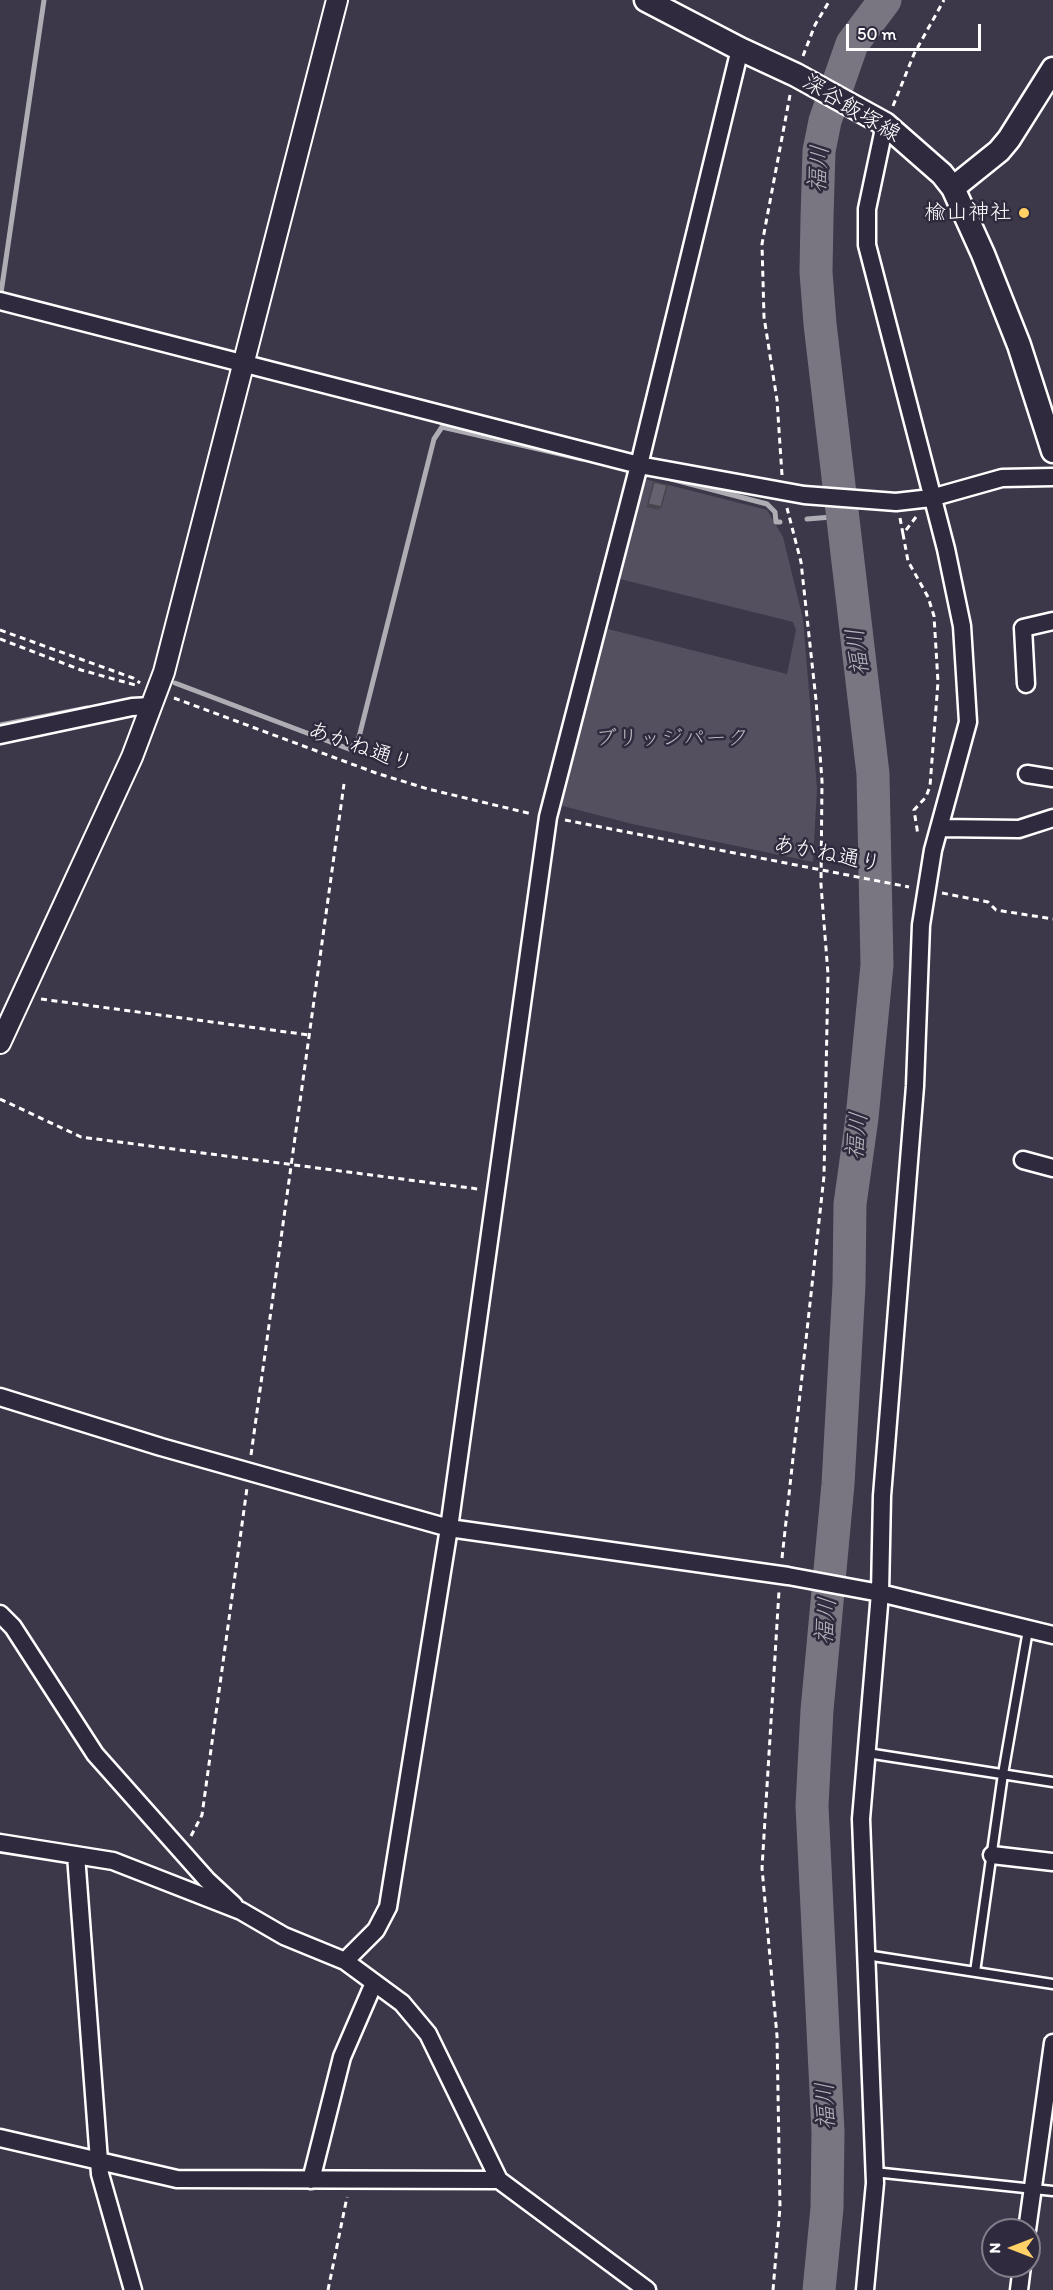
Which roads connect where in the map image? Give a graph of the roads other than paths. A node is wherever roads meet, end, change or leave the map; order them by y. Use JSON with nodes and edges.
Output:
{"nodes":[{"id":1,"x":337,"y":0,"type":"edge"},
{"id":2,"x":646,"y":0,"type":"edge"},
{"id":3,"x":740,"y":50,"type":"junction"},
{"id":4,"x":1053,"y":69,"type":"edge"},
{"id":5,"x":881,"y":121,"type":"junction"},
{"id":6,"x":953,"y":188,"type":"junction"},
{"id":7,"x":0,"y":301,"type":"edge"},
{"id":8,"x":242,"y":364,"type":"junction"},
{"id":9,"x":1053,"y":451,"type":"edge"},
{"id":10,"x":639,"y":465,"type":"junction"},
{"id":11,"x":1053,"y":477,"type":"edge"},
{"id":12,"x":931,"y":498,"type":"junction"},
{"id":13,"x":1053,"y":621,"type":"edge"},
{"id":14,"x":1026,"y":684,"type":"dead end"},
{"id":15,"x":152,"y":706,"type":"junction"},
{"id":16,"x":0,"y":735,"type":"edge"},
{"id":17,"x":1028,"y":774,"type":"dead end"},
{"id":18,"x":1053,"y":778,"type":"edge"},
{"id":19,"x":1053,"y":818,"type":"edge"},
{"id":20,"x":939,"y":828,"type":"junction"},
{"id":21,"x":0,"y":1043,"type":"edge"},
{"id":22,"x":1023,"y":1160,"type":"dead end"},
{"id":23,"x":1053,"y":1168,"type":"edge"},
{"id":24,"x":0,"y":1397,"type":"edge"},
{"id":25,"x":449,"y":1528,"type":"junction"},
{"id":26,"x":874,"y":1592,"type":"junction"},
{"id":27,"x":0,"y":1614,"type":"edge"},
{"id":28,"x":1028,"y":1630,"type":"junction"},
{"id":29,"x":1053,"y":1635,"type":"edge"},
{"id":30,"x":867,"y":1753,"type":"junction"},
{"id":31,"x":1003,"y":1774,"type":"junction"},
{"id":32,"x":1053,"y":1782,"type":"edge"},
{"id":33,"x":0,"y":1843,"type":"edge"},
{"id":34,"x":76,"y":1855,"type":"junction"},
{"id":35,"x":992,"y":1855,"type":"junction"},
{"id":36,"x":1053,"y":1862,"type":"edge"},
{"id":37,"x":241,"y":1911,"type":"junction"},
{"id":38,"x":866,"y":1955,"type":"junction"},
{"id":39,"x":345,"y":1961,"type":"junction"},
{"id":40,"x":975,"y":1972,"type":"junction"},
{"id":41,"x":374,"y":1983,"type":"junction"},
{"id":42,"x":1053,"y":1984,"type":"edge"},
{"id":43,"x":1053,"y":2043,"type":"edge"},
{"id":44,"x":0,"y":2138,"type":"edge"},
{"id":45,"x":99,"y":2162,"type":"junction"},
{"id":46,"x":874,"y":2172,"type":"junction"},
{"id":47,"x":311,"y":2180,"type":"junction"},
{"id":48,"x":499,"y":2180,"type":"junction"},
{"id":49,"x":1033,"y":2188,"type":"junction"},
{"id":50,"x":1053,"y":2191,"type":"edge"},
{"id":51,"x":1029,"y":2218,"type":"edge"},
{"id":52,"x":133,"y":2290,"type":"edge"},
{"id":53,"x":647,"y":2290,"type":"edge"},
{"id":54,"x":865,"y":2290,"type":"edge"}],
"edges":[{"from":1,"to":8,"type":"street"},
{"from":2,"to":3,"type":"main road","name":"深谷飯塚線"},
{"from":3,"to":5,"type":"main road","name":"深谷飯塚線"},
{"from":3,"to":10,"type":"street"},
{"from":4,"to":6,"type":"main road"},
{"from":5,"to":6,"type":"main road","name":"深谷飯塚線"},
{"from":5,"to":12,"type":"street"},
{"from":6,"to":9,"type":"main road","name":"深谷飯塚線"},
{"from":7,"to":8,"type":"street"},
{"from":8,"to":10,"type":"street"},
{"from":8,"to":15,"type":"street"},
{"from":10,"to":12,"type":"street"},
{"from":10,"to":25,"type":"street"},
{"from":11,"to":12,"type":"street"},
{"from":12,"to":20,"type":"street"},
{"from":13,"to":14,"type":"street"},
{"from":15,"to":16,"type":"street"},
{"from":15,"to":21,"type":"street"},
{"from":17,"to":18,"type":"street"},
{"from":19,"to":20,"type":"street"},
{"from":20,"to":26,"type":"street"},
{"from":22,"to":23,"type":"street"},
{"from":24,"to":25,"type":"street"},
{"from":25,"to":26,"type":"street"},
{"from":25,"to":39,"type":"street"},
{"from":26,"to":28,"type":"street"},
{"from":26,"to":30,"type":"street"},
{"from":27,"to":37,"type":"street"},
{"from":28,"to":29,"type":"street"},
{"from":28,"to":31,"type":"lane"},
{"from":30,"to":31,"type":"lane"},
{"from":30,"to":38,"type":"street"},
{"from":31,"to":32,"type":"lane"},
{"from":31,"to":35,"type":"lane"},
{"from":33,"to":34,"type":"street"},
{"from":34,"to":37,"type":"street"},
{"from":34,"to":45,"type":"street"},
{"from":35,"to":36,"type":"street"},
{"from":35,"to":40,"type":"lane"},
{"from":37,"to":39,"type":"street"},
{"from":38,"to":40,"type":"lane"},
{"from":38,"to":46,"type":"street"},
{"from":39,"to":41,"type":"street"},
{"from":40,"to":42,"type":"lane"},
{"from":41,"to":47,"type":"street"},
{"from":41,"to":48,"type":"street"},
{"from":43,"to":49,"type":"street"},
{"from":44,"to":45,"type":"street"},
{"from":45,"to":47,"type":"street"},
{"from":45,"to":52,"type":"street"},
{"from":46,"to":49,"type":"lane"},
{"from":46,"to":54,"type":"street"},
{"from":47,"to":48,"type":"street"},
{"from":48,"to":53,"type":"street"},
{"from":49,"to":50,"type":"lane"},
{"from":49,"to":51,"type":"street"}]}
